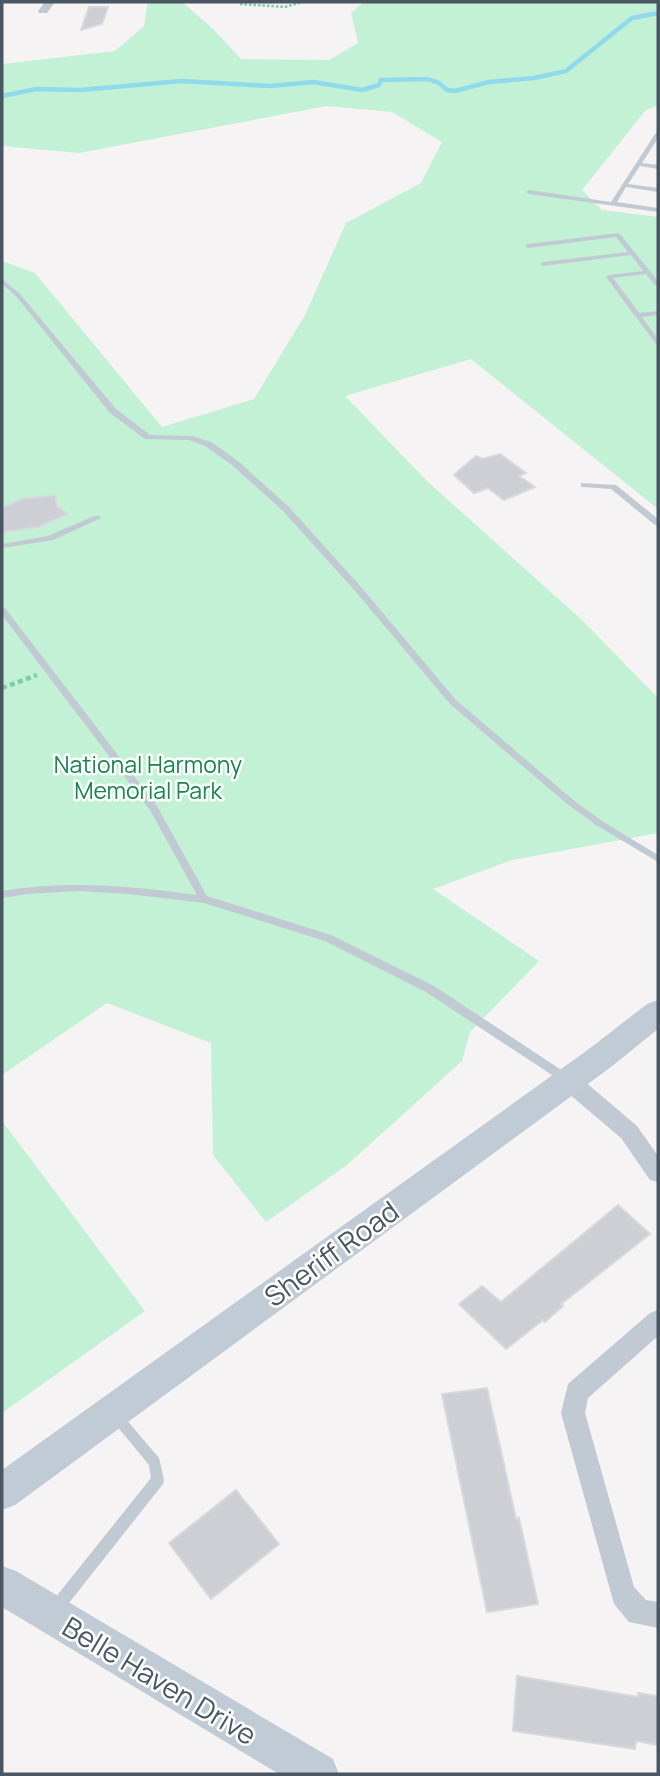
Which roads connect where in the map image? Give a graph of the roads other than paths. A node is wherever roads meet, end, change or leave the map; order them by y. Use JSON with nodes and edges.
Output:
{"nodes":[{"id":1,"x":50,"y":2,"type":"edge"},
{"id":2,"x":43,"y":11,"type":"dead end"},
{"id":3,"x":658,"y":134,"type":"edge"},
{"id":4,"x":639,"y":164,"type":"junction"},
{"id":5,"x":658,"y":167,"type":"edge"},
{"id":6,"x":624,"y":185,"type":"junction"},
{"id":7,"x":658,"y":190,"type":"edge"},
{"id":8,"x":529,"y":192,"type":"dead end"},
{"id":9,"x":613,"y":204,"type":"junction"},
{"id":10,"x":658,"y":210,"type":"edge"},
{"id":11,"x":528,"y":246,"type":"dead end"},
{"id":12,"x":633,"y":253,"type":"junction"},
{"id":13,"x":543,"y":264,"type":"dead end"},
{"id":14,"x":648,"y":272,"type":"junction"},
{"id":15,"x":2,"y":281,"type":"edge"},
{"id":16,"x":658,"y":285,"type":"edge"},
{"id":17,"x":658,"y":313,"type":"edge"},
{"id":18,"x":638,"y":316,"type":"junction"},
{"id":19,"x":658,"y":343,"type":"edge"},
{"id":20,"x":583,"y":485,"type":"dead end"},
{"id":21,"x":97,"y":518,"type":"dead end"},
{"id":22,"x":658,"y":523,"type":"edge"},
{"id":23,"x":2,"y":546,"type":"edge"},
{"id":24,"x":2,"y":610,"type":"edge"},
{"id":25,"x":658,"y":859,"type":"edge"},
{"id":26,"x":2,"y":895,"type":"edge"},
{"id":27,"x":204,"y":899,"type":"junction"},
{"id":28,"x":658,"y":1012,"type":"edge"},
{"id":29,"x":569,"y":1080,"type":"junction"},
{"id":30,"x":658,"y":1172,"type":"edge"},
{"id":31,"x":658,"y":1321,"type":"edge"},
{"id":32,"x":112,"y":1412,"type":"junction"},
{"id":33,"x":2,"y":1492,"type":"edge"},
{"id":34,"x":2,"y":1586,"type":"edge"},
{"id":35,"x":50,"y":1615,"type":"junction"},
{"id":36,"x":658,"y":1615,"type":"edge"},
{"id":37,"x":318,"y":1774,"type":"edge"}],
"edges":[{"from":1,"to":2,"type":"street"},
{"from":3,"to":4,"type":"lane"},
{"from":4,"to":5,"type":"lane"},
{"from":4,"to":6,"type":"lane"},
{"from":6,"to":7,"type":"lane"},
{"from":6,"to":9,"type":"lane"},
{"from":8,"to":9,"type":"lane"},
{"from":9,"to":10,"type":"lane"},
{"from":11,"to":12,"type":"lane"},
{"from":12,"to":13,"type":"lane"},
{"from":12,"to":14,"type":"lane"},
{"from":14,"to":16,"type":"lane"},
{"from":14,"to":18,"type":"lane"},
{"from":15,"to":25,"type":"lane"},
{"from":17,"to":18,"type":"lane"},
{"from":18,"to":19,"type":"lane"},
{"from":20,"to":22,"type":"lane"},
{"from":21,"to":23,"type":"lane"},
{"from":24,"to":27,"type":"lane"},
{"from":26,"to":27,"type":"lane"},
{"from":27,"to":29,"type":"lane"},
{"from":28,"to":29,"type":"main road","name":"Sheriff Road"},
{"from":29,"to":30,"type":"street"},
{"from":29,"to":32,"type":"main road","name":"Sheriff Road"},
{"from":31,"to":36,"type":"street"},
{"from":32,"to":33,"type":"main road","name":"Sheriff Road"},
{"from":32,"to":35,"type":"lane"},
{"from":34,"to":35,"type":"main road","name":"Belle Haven Drive"},
{"from":35,"to":37,"type":"main road","name":"Belle Haven Drive"}]}
